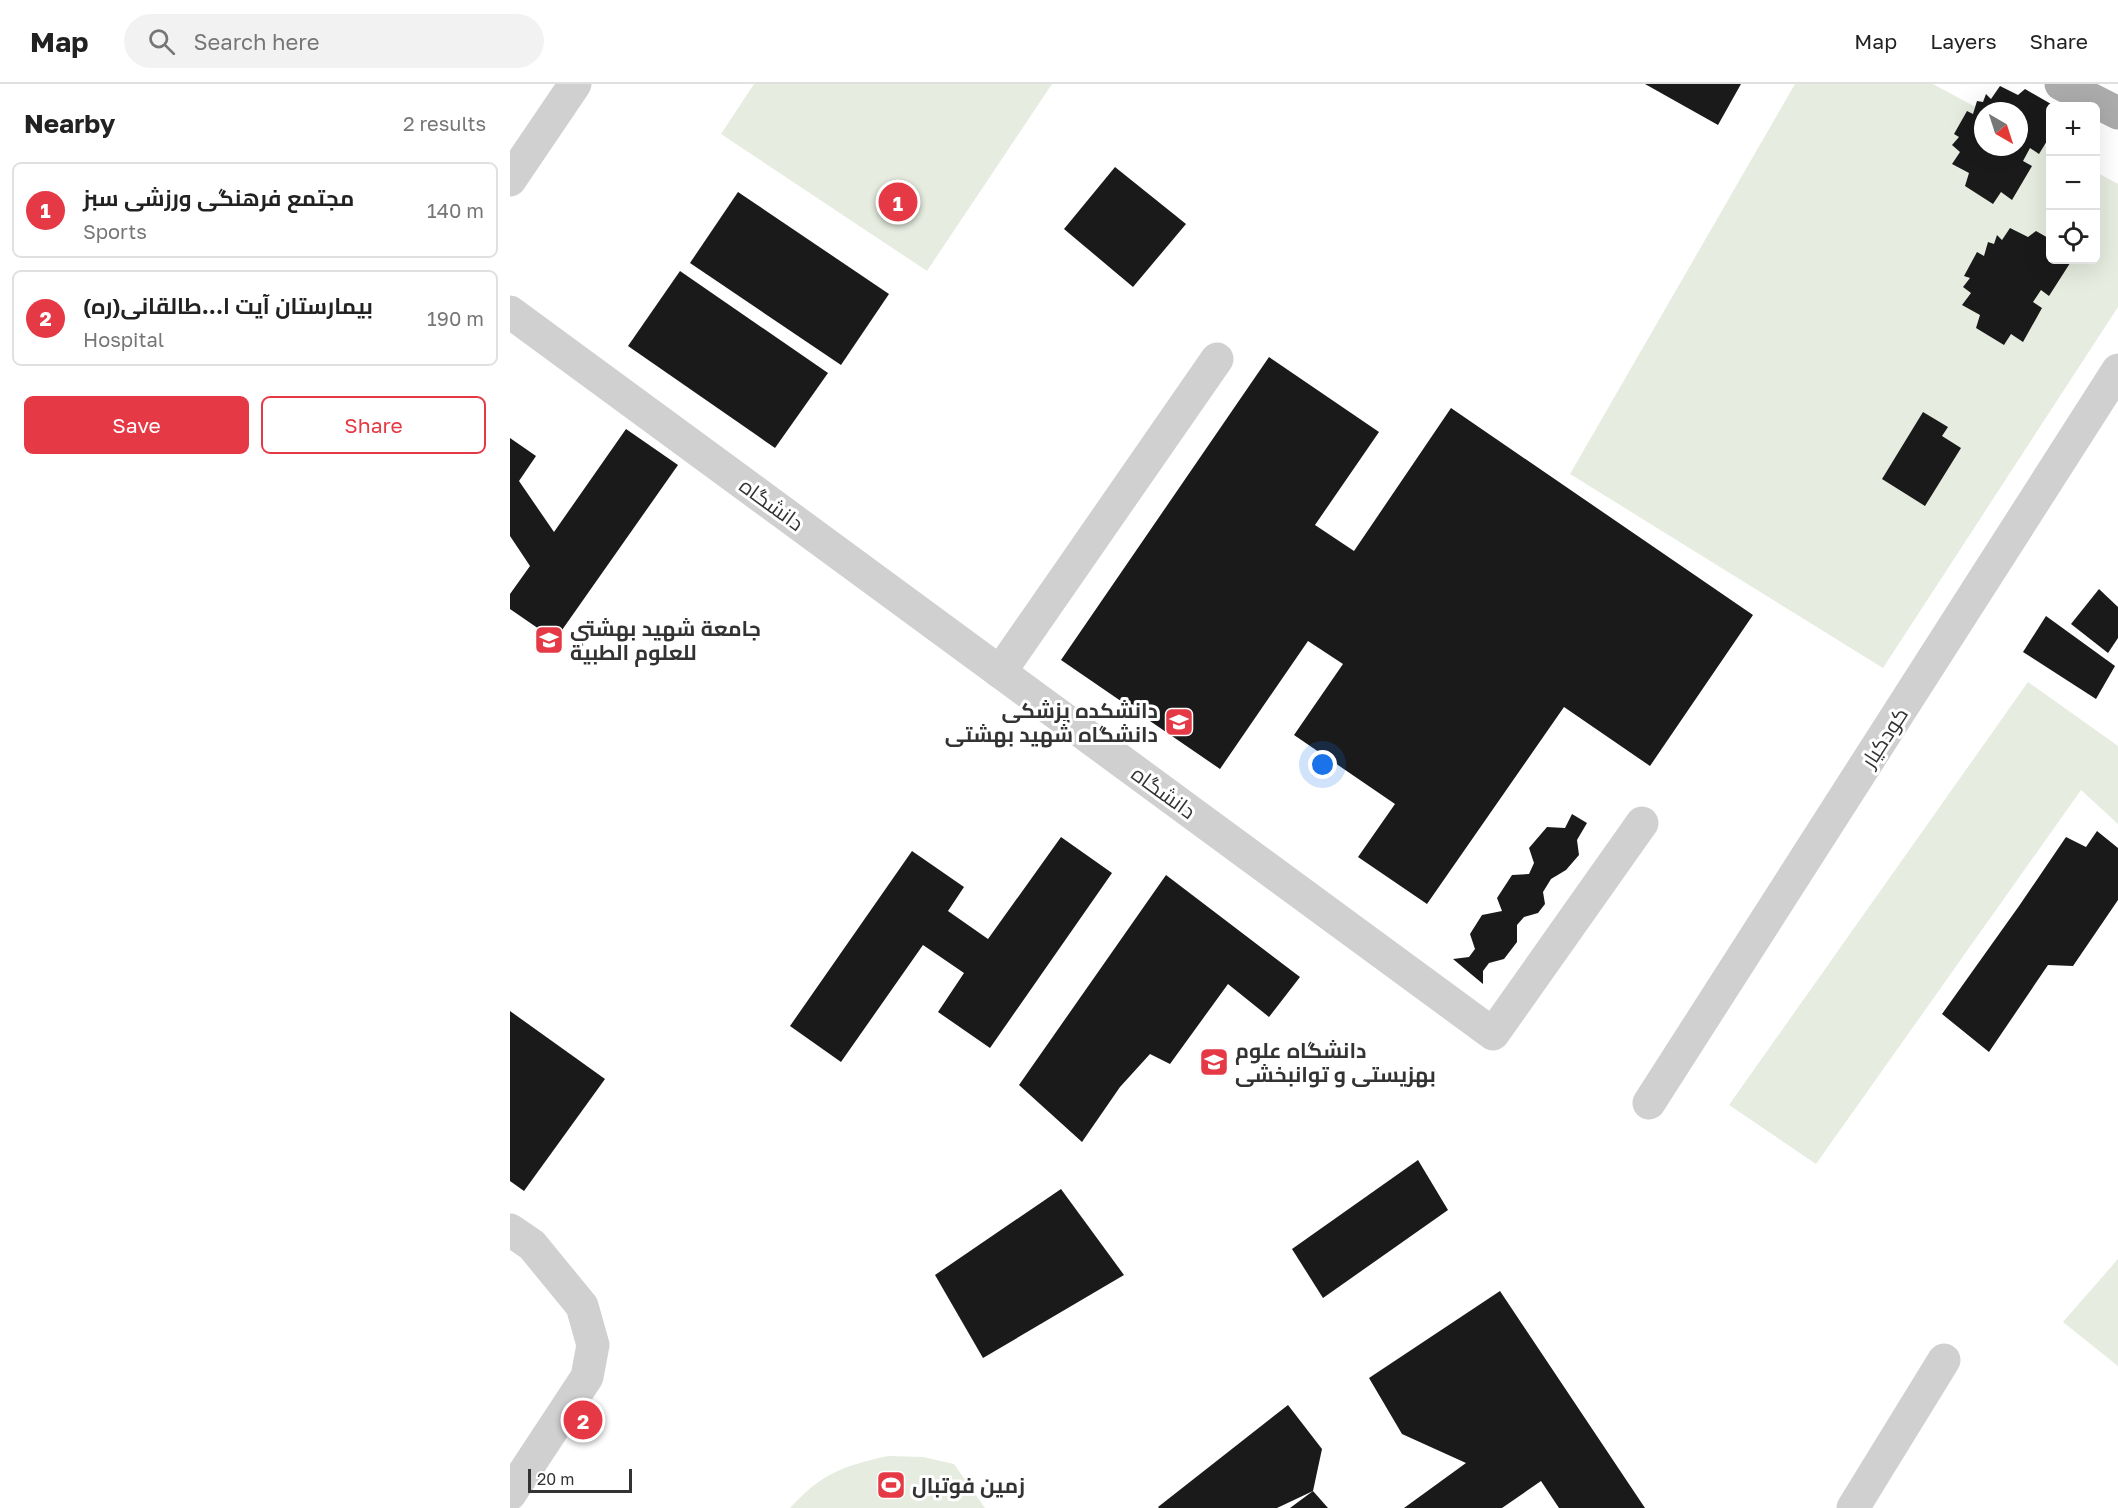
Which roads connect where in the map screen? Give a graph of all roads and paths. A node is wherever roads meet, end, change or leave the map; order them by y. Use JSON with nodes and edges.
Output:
{"nodes":[{"id":1,"x":575,"y":84,"type":"edge"},
{"id":2,"x":2061,"y":84,"type":"edge"},
{"id":3,"x":2118,"y":113,"type":"edge"},
{"id":4,"x":510,"y":180,"type":"edge"},
{"id":5,"x":510,"y":312,"type":"edge"},
{"id":6,"x":1217,"y":359,"type":"dead end"},
{"id":7,"x":2118,"y":370,"type":"edge"},
{"id":8,"x":1000,"y":672,"type":"junction"},
{"id":9,"x":1642,"y":823,"type":"dead end"},
{"id":10,"x":1649,"y":1103,"type":"dead end"},
{"id":11,"x":510,"y":1230,"type":"edge"},
{"id":12,"x":1944,"y":1360,"type":"dead end"},
{"id":13,"x":510,"y":1494,"type":"edge"},
{"id":14,"x":1852,"y":1508,"type":"edge"}],
"edges":[{"from":1,"to":4,"type":"street"},
{"from":2,"to":3,"type":"main road"},
{"from":5,"to":8,"type":"street","name":"دانشگاه"},
{"from":6,"to":8,"type":"street"},
{"from":7,"to":10,"type":"street","name":"کودکیار"},
{"from":8,"to":9,"type":"street","name":"دانشگاه"},
{"from":11,"to":13,"type":"street"},
{"from":12,"to":14,"type":"street"}]}
